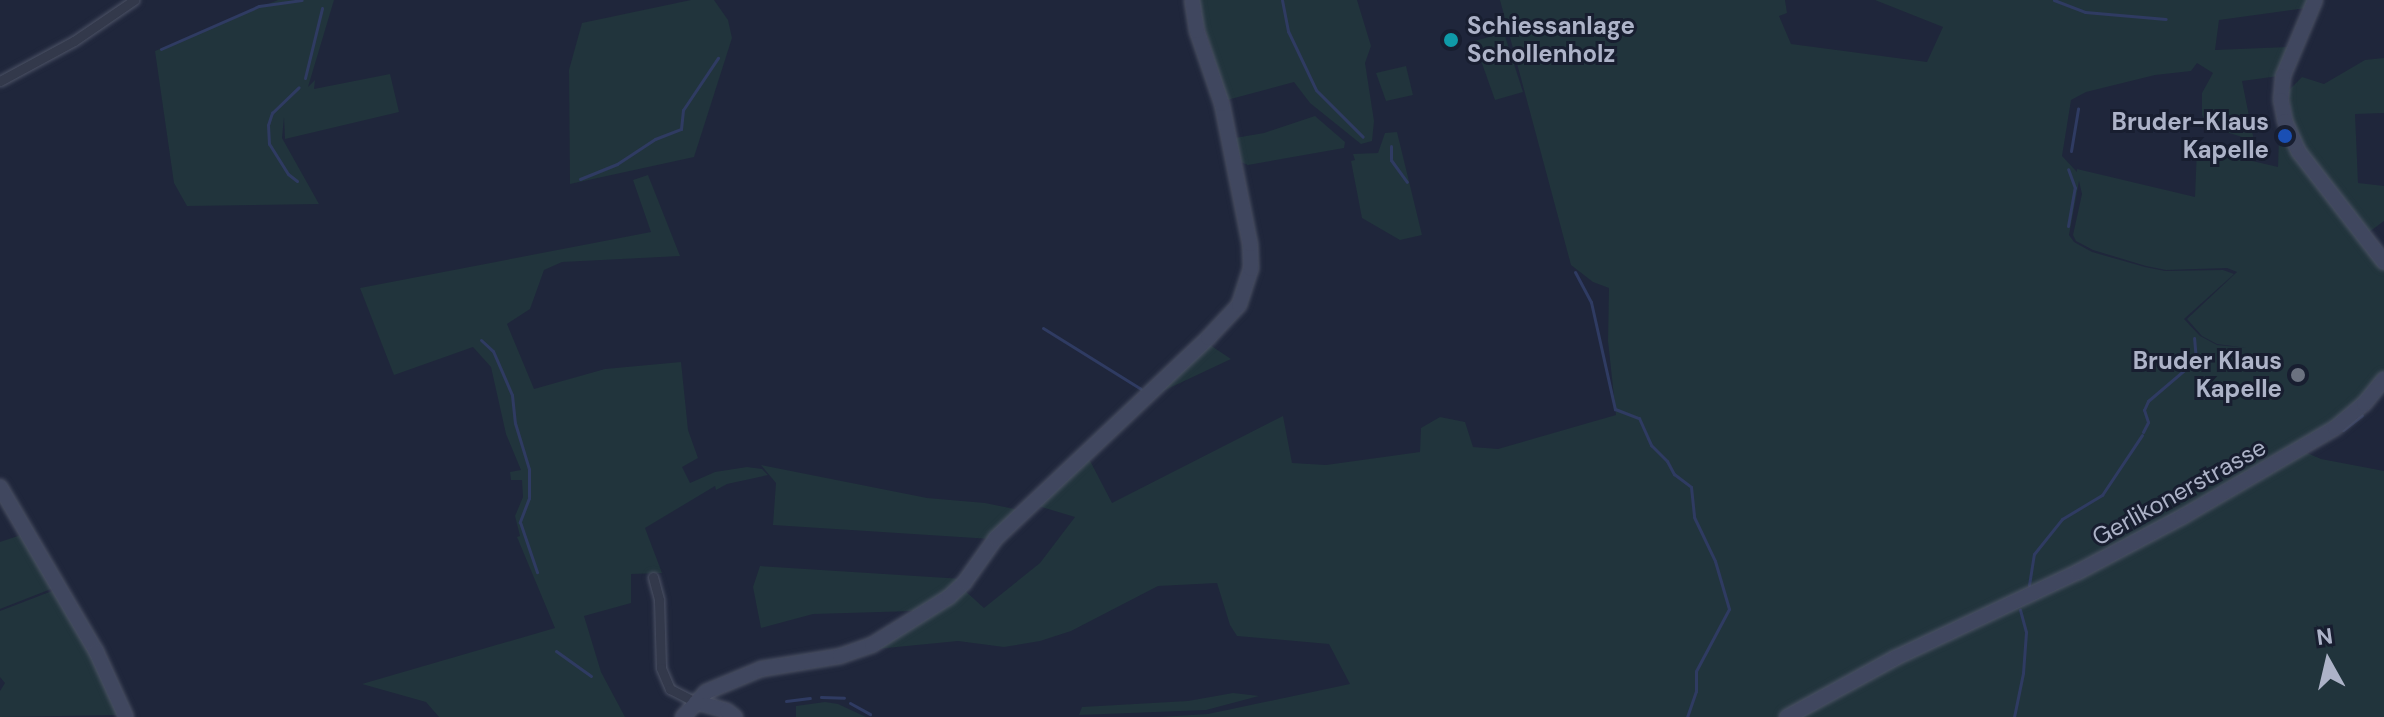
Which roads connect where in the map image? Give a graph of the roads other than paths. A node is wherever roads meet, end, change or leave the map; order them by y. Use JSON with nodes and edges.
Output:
{"nodes":[{"id":1,"x":134,"y":0,"type":"edge"},
{"id":2,"x":1192,"y":0,"type":"edge"},
{"id":3,"x":2315,"y":0,"type":"edge"},
{"id":4,"x":0,"y":81,"type":"edge"},
{"id":5,"x":2384,"y":262,"type":"edge"},
{"id":6,"x":2384,"y":379,"type":"edge"},
{"id":7,"x":0,"y":487,"type":"edge"},
{"id":8,"x":5,"y":507,"type":"edge"},
{"id":9,"x":653,"y":577,"type":"dead end"},
{"id":10,"x":696,"y":702,"type":"junction"},
{"id":11,"x":126,"y":717,"type":"edge"},
{"id":12,"x":683,"y":717,"type":"edge"},
{"id":13,"x":735,"y":717,"type":"edge"},
{"id":14,"x":1787,"y":717,"type":"edge"}],
"edges":[{"from":1,"to":4,"type":"street"},
{"from":2,"to":10,"type":"street"},
{"from":3,"to":5,"type":"street"},
{"from":6,"to":14,"type":"street","name":"Gerlikonerstrasse"},
{"from":7,"to":8,"type":"street"},
{"from":8,"to":11,"type":"street"},
{"from":9,"to":10,"type":"street"},
{"from":10,"to":12,"type":"street"},
{"from":10,"to":13,"type":"street"}]}
